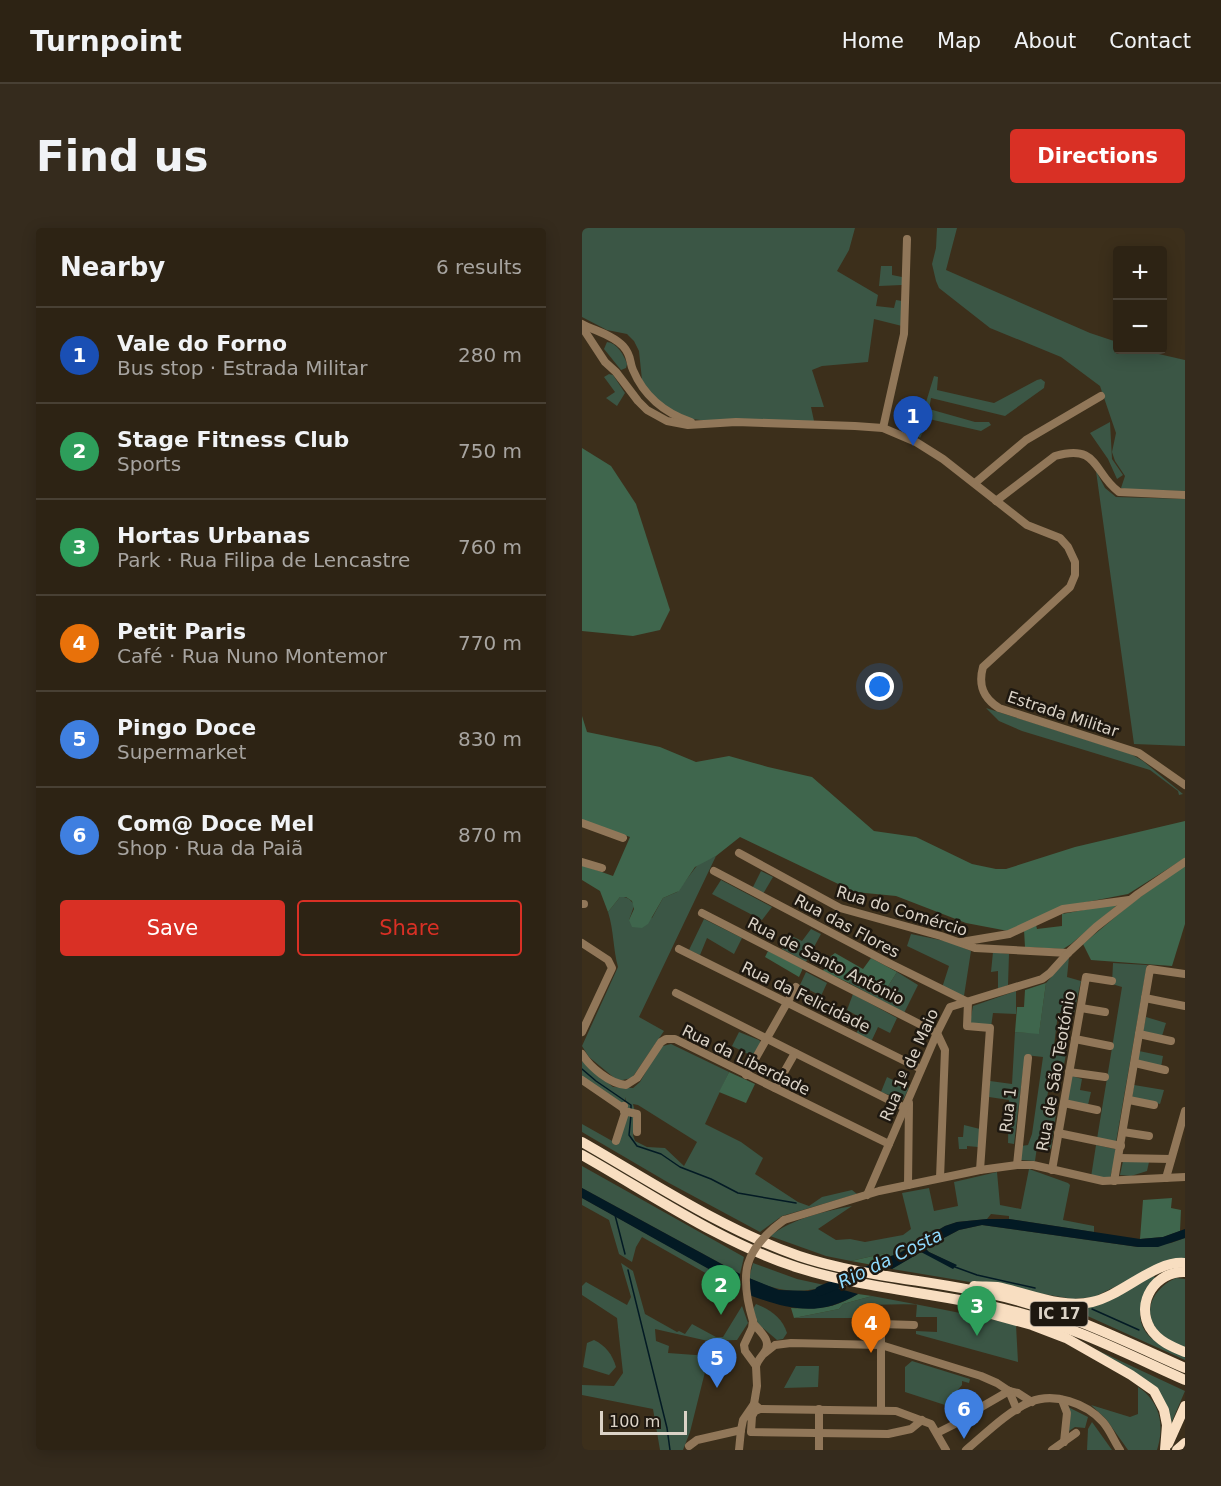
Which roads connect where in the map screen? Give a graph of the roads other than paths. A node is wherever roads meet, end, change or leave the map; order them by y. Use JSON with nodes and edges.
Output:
{"nodes":[{"id":1,"x":907,"y":239,"type":"dead end"},
{"id":2,"x":582,"y":326,"type":"edge"},
{"id":3,"x":610,"y":338,"type":"junction"},
{"id":4,"x":600,"y":351,"type":"junction"},
{"id":5,"x":631,"y":367,"type":"junction"},
{"id":6,"x":616,"y":372,"type":"junction"},
{"id":7,"x":1101,"y":396,"type":"dead end"},
{"id":8,"x":698,"y":424,"type":"junction"},
{"id":9,"x":883,"y":428,"type":"junction"},
{"id":10,"x":975,"y":483,"type":"junction"},
{"id":11,"x":1185,"y":495,"type":"edge"},
{"id":12,"x":996,"y":501,"type":"junction"},
{"id":13,"x":1185,"y":785,"type":"edge"},
{"id":14,"x":582,"y":823,"type":"edge"},
{"id":15,"x":623,"y":838,"type":"dead end"},
{"id":16,"x":739,"y":854,"type":"dead end"},
{"id":17,"x":582,"y":862,"type":"edge"},
{"id":18,"x":1185,"y":862,"type":"edge"},
{"id":19,"x":602,"y":868,"type":"dead end"},
{"id":20,"x":714,"y":871,"type":"dead end"},
{"id":21,"x":1130,"y":900,"type":"junction"},
{"id":22,"x":702,"y":913,"type":"dead end"},
{"id":23,"x":959,"y":942,"type":"junction"},
{"id":24,"x":584,"y":944,"type":"edge"},
{"id":25,"x":679,"y":949,"type":"dead end"},
{"id":26,"x":1068,"y":952,"type":"junction"},
{"id":27,"x":582,"y":954,"type":"edge"},
{"id":28,"x":1185,"y":974,"type":"edge"},
{"id":29,"x":1112,"y":981,"type":"dead end"},
{"id":30,"x":796,"y":987,"type":"dead end"},
{"id":31,"x":676,"y":993,"type":"dead end"},
{"id":32,"x":1145,"y":998,"type":"junction"},
{"id":33,"x":968,"y":1002,"type":"junction"},
{"id":34,"x":787,"y":1003,"type":"junction"},
{"id":35,"x":1185,"y":1006,"type":"edge"},
{"id":36,"x":1081,"y":1008,"type":"junction"},
{"id":37,"x":1105,"y":1012,"type":"dead end"},
{"id":38,"x":582,"y":1032,"type":"edge"},
{"id":39,"x":937,"y":1033,"type":"junction"},
{"id":40,"x":1139,"y":1034,"type":"junction"},
{"id":41,"x":767,"y":1038,"type":"junction"},
{"id":42,"x":1075,"y":1039,"type":"junction"},
{"id":43,"x":1171,"y":1041,"type":"dead end"},
{"id":44,"x":1110,"y":1046,"type":"dead end"},
{"id":45,"x":795,"y":1053,"type":"junction"},
{"id":46,"x":582,"y":1054,"type":"edge"},
{"id":47,"x":1028,"y":1058,"type":"dead end"},
{"id":48,"x":1135,"y":1063,"type":"junction"},
{"id":49,"x":921,"y":1069,"type":"junction"},
{"id":50,"x":1165,"y":1070,"type":"dead end"},
{"id":51,"x":1069,"y":1072,"type":"junction"},
{"id":52,"x":747,"y":1075,"type":"junction"},
{"id":53,"x":1105,"y":1077,"type":"dead end"},
{"id":54,"x":582,"y":1080,"type":"edge"},
{"id":55,"x":776,"y":1088,"type":"junction"},
{"id":56,"x":909,"y":1097,"type":"junction"},
{"id":57,"x":1129,"y":1100,"type":"junction"},
{"id":58,"x":1064,"y":1103,"type":"junction"},
{"id":59,"x":1154,"y":1105,"type":"dead end"},
{"id":60,"x":905,"y":1108,"type":"junction"},
{"id":61,"x":627,"y":1110,"type":"junction"},
{"id":62,"x":1097,"y":1110,"type":"dead end"},
{"id":63,"x":1185,"y":1111,"type":"edge"},
{"id":64,"x":637,"y":1132,"type":"dead end"},
{"id":65,"x":1123,"y":1132,"type":"junction"},
{"id":66,"x":1058,"y":1133,"type":"junction"},
{"id":67,"x":1149,"y":1136,"type":"dead end"},
{"id":68,"x":616,"y":1141,"type":"dead end"},
{"id":69,"x":582,"y":1142,"type":"edge"},
{"id":70,"x":889,"y":1144,"type":"junction"},
{"id":71,"x":1121,"y":1146,"type":"junction"},
{"id":72,"x":582,"y":1155,"type":"edge"},
{"id":73,"x":1119,"y":1158,"type":"junction"},
{"id":74,"x":1171,"y":1159,"type":"junction"},
{"id":75,"x":1017,"y":1165,"type":"junction"},
{"id":76,"x":980,"y":1170,"type":"junction"},
{"id":77,"x":1052,"y":1170,"type":"junction"},
{"id":78,"x":1185,"y":1177,"type":"edge"},
{"id":79,"x":940,"y":1178,"type":"junction"},
{"id":80,"x":1166,"y":1178,"type":"junction"},
{"id":81,"x":1114,"y":1181,"type":"junction"},
{"id":82,"x":909,"y":1185,"type":"junction"},
{"id":83,"x":867,"y":1195,"type":"junction"},
{"id":84,"x":1185,"y":1263,"type":"edge"},
{"id":85,"x":1185,"y":1272,"type":"edge"},
{"id":86,"x":949,"y":1286,"type":"junction"},
{"id":87,"x":924,"y":1295,"type":"junction"},
{"id":88,"x":753,"y":1322,"type":"junction"},
{"id":89,"x":914,"y":1325,"type":"dead end"},
{"id":90,"x":747,"y":1336,"type":"junction"},
{"id":91,"x":764,"y":1336,"type":"junction"},
{"id":92,"x":779,"y":1344,"type":"junction"},
{"id":93,"x":881,"y":1344,"type":"junction"},
{"id":94,"x":1185,"y":1352,"type":"edge"},
{"id":95,"x":747,"y":1353,"type":"junction"},
{"id":96,"x":764,"y":1354,"type":"junction"},
{"id":97,"x":756,"y":1366,"type":"junction"},
{"id":98,"x":1185,"y":1368,"type":"edge"},
{"id":99,"x":1185,"y":1380,"type":"edge"},
{"id":100,"x":1009,"y":1391,"type":"junction"},
{"id":101,"x":1062,"y":1400,"type":"junction"},
{"id":102,"x":1032,"y":1402,"type":"junction"},
{"id":103,"x":755,"y":1407,"type":"junction"},
{"id":104,"x":1184,"y":1408,"type":"edge"},
{"id":105,"x":819,"y":1409,"type":"junction"},
{"id":106,"x":881,"y":1409,"type":"junction"},
{"id":107,"x":1017,"y":1410,"type":"junction"},
{"id":108,"x":922,"y":1420,"type":"junction"},
{"id":109,"x":1185,"y":1423,"type":"edge"},
{"id":110,"x":741,"y":1430,"type":"junction"},
{"id":111,"x":819,"y":1432,"type":"junction"},
{"id":112,"x":1076,"y":1432,"type":"dead end"},
{"id":113,"x":937,"y":1433,"type":"junction"},
{"id":114,"x":1064,"y":1442,"type":"junction"},
{"id":115,"x":1185,"y":1443,"type":"edge"},
{"id":116,"x":689,"y":1446,"type":"dead end"},
{"id":117,"x":739,"y":1450,"type":"edge"},
{"id":118,"x":819,"y":1450,"type":"edge"},
{"id":119,"x":946,"y":1450,"type":"edge"},
{"id":120,"x":966,"y":1450,"type":"edge"},
{"id":121,"x":1052,"y":1450,"type":"edge"},
{"id":122,"x":1120,"y":1450,"type":"edge"},
{"id":123,"x":1165,"y":1450,"type":"edge"},
{"id":124,"x":1175,"y":1450,"type":"edge"}],
"edges":[{"from":1,"to":9,"type":"street"},
{"from":2,"to":3,"type":"street","name":"Estrada Militar"},
{"from":2,"to":4,"type":"street","name":"Estrada Militar"},
{"from":3,"to":4,"type":"street"},
{"from":3,"to":5,"type":"street","name":"Estrada Militar"},
{"from":4,"to":6,"type":"street","name":"Estrada Militar"},
{"from":5,"to":6,"type":"street"},
{"from":5,"to":8,"type":"street","name":"Estrada Militar"},
{"from":6,"to":8,"type":"street","name":"Estrada Militar"},
{"from":7,"to":10,"type":"street"},
{"from":8,"to":9,"type":"street","name":"Estrada Militar"},
{"from":9,"to":10,"type":"street","name":"Estrada Militar"},
{"from":10,"to":12,"type":"street","name":"Estrada Militar"},
{"from":11,"to":12,"type":"street"},
{"from":12,"to":13,"type":"street","name":"Estrada Militar"},
{"from":14,"to":15,"type":"street"},
{"from":16,"to":23,"type":"street","name":"Rua do Comércio"},
{"from":17,"to":19,"type":"street"},
{"from":18,"to":21,"type":"street","name":"Rua 1º de Maio"},
{"from":20,"to":33,"type":"street","name":"Rua das Flores"},
{"from":21,"to":23,"type":"street"},
{"from":21,"to":26,"type":"street","name":"Rua 1º de Maio"},
{"from":22,"to":39,"type":"street","name":"Rua de Santo António"},
{"from":23,"to":26,"type":"street","name":"Rua do Comércio"},
{"from":24,"to":27,"type":"street"},
{"from":24,"to":38,"type":"street"},
{"from":25,"to":34,"type":"street","name":"Rua da Felicidade"},
{"from":26,"to":33,"type":"street","name":"Rua 1º de Maio"},
{"from":28,"to":32,"type":"street"},
{"from":29,"to":36,"type":"street","name":"Rua de São Teotónio"},
{"from":30,"to":34,"type":"street"},
{"from":31,"to":41,"type":"street"},
{"from":32,"to":35,"type":"street"},
{"from":32,"to":40,"type":"street"},
{"from":33,"to":39,"type":"street","name":"Rua 1º de Maio"},
{"from":33,"to":76,"type":"street"},
{"from":34,"to":41,"type":"street"},
{"from":34,"to":49,"type":"street","name":"Rua da Felicidade"},
{"from":36,"to":37,"type":"street"},
{"from":36,"to":42,"type":"street","name":"Rua de São Teotónio"},
{"from":39,"to":49,"type":"street","name":"Rua 1º de Maio"},
{"from":39,"to":79,"type":"street"},
{"from":40,"to":43,"type":"street"},
{"from":40,"to":48,"type":"street"},
{"from":41,"to":45,"type":"street"},
{"from":41,"to":52,"type":"street"},
{"from":42,"to":44,"type":"street"},
{"from":42,"to":51,"type":"street","name":"Rua de São Teotónio"},
{"from":45,"to":55,"type":"street"},
{"from":45,"to":60,"type":"street"},
{"from":46,"to":52,"type":"street","name":"Rua da Liberdade"},
{"from":47,"to":75,"type":"street","name":"Rua 1"},
{"from":48,"to":50,"type":"street"},
{"from":48,"to":57,"type":"street"},
{"from":49,"to":56,"type":"street","name":"Rua 1º de Maio"},
{"from":51,"to":53,"type":"street"},
{"from":51,"to":58,"type":"street","name":"Rua de São Teotónio"},
{"from":52,"to":55,"type":"street","name":"Rua da Liberdade"},
{"from":54,"to":61,"type":"street"},
{"from":55,"to":70,"type":"street","name":"Rua da Liberdade"},
{"from":56,"to":60,"type":"street","name":"Rua 1º de Maio"},
{"from":56,"to":82,"type":"street"},
{"from":57,"to":59,"type":"street"},
{"from":57,"to":65,"type":"street"},
{"from":58,"to":62,"type":"street"},
{"from":58,"to":66,"type":"street","name":"Rua de São Teotónio"},
{"from":60,"to":70,"type":"street","name":"Rua 1º de Maio"},
{"from":61,"to":64,"type":"street"},
{"from":61,"to":68,"type":"street"},
{"from":63,"to":74,"type":"street"},
{"from":65,"to":67,"type":"street"},
{"from":65,"to":71,"type":"street"},
{"from":66,"to":71,"type":"street"},
{"from":66,"to":77,"type":"street","name":"Rua de São Teotónio"},
{"from":69,"to":86,"type":"highway","number":"IC 17"},
{"from":70,"to":83,"type":"street","name":"Rua 1º de Maio"},
{"from":71,"to":73,"type":"street"},
{"from":72,"to":87,"type":"highway","number":"IC 17"},
{"from":73,"to":74,"type":"street"},
{"from":73,"to":81,"type":"street"},
{"from":74,"to":80,"type":"street"},
{"from":75,"to":76,"type":"street"},
{"from":75,"to":77,"type":"street"},
{"from":76,"to":79,"type":"street"},
{"from":77,"to":81,"type":"street"},
{"from":78,"to":80,"type":"street"},
{"from":79,"to":82,"type":"street"},
{"from":80,"to":81,"type":"street"},
{"from":82,"to":83,"type":"street"},
{"from":83,"to":88,"type":"street","bridge":true},
{"from":84,"to":86,"type":"highway"},
{"from":85,"to":94,"type":"highway"},
{"from":86,"to":98,"type":"highway","number":"IC 17"},
{"from":87,"to":99,"type":"highway","number":"IC 17"},
{"from":87,"to":123,"type":"highway"},
{"from":88,"to":90,"type":"street"},
{"from":88,"to":91,"type":"street"},
{"from":89,"to":93,"type":"street"},
{"from":90,"to":91,"type":"street"},
{"from":90,"to":95,"type":"street"},
{"from":91,"to":92,"type":"street"},
{"from":91,"to":96,"type":"street"},
{"from":92,"to":93,"type":"street"},
{"from":92,"to":96,"type":"street"},
{"from":93,"to":100,"type":"street"},
{"from":93,"to":106,"type":"street"},
{"from":95,"to":96,"type":"street"},
{"from":95,"to":97,"type":"street"},
{"from":96,"to":97,"type":"street"},
{"from":97,"to":103,"type":"street"},
{"from":100,"to":102,"type":"street"},
{"from":100,"to":107,"type":"street"},
{"from":100,"to":113,"type":"street"},
{"from":101,"to":102,"type":"street"},
{"from":101,"to":114,"type":"street"},
{"from":101,"to":122,"type":"street"},
{"from":102,"to":107,"type":"street"},
{"from":103,"to":105,"type":"street"},
{"from":103,"to":110,"type":"street"},
{"from":103,"to":111,"type":"street"},
{"from":104,"to":123,"type":"highway"},
{"from":105,"to":106,"type":"street"},
{"from":105,"to":111,"type":"street"},
{"from":106,"to":108,"type":"street"},
{"from":107,"to":120,"type":"street"},
{"from":108,"to":111,"type":"street"},
{"from":108,"to":113,"type":"street"},
{"from":109,"to":124,"type":"highway"},
{"from":110,"to":116,"type":"street"},
{"from":110,"to":117,"type":"street"},
{"from":111,"to":118,"type":"street"},
{"from":112,"to":114,"type":"street"},
{"from":113,"to":119,"type":"street"},
{"from":114,"to":121,"type":"street"},
{"from":115,"to":124,"type":"highway"}]}
